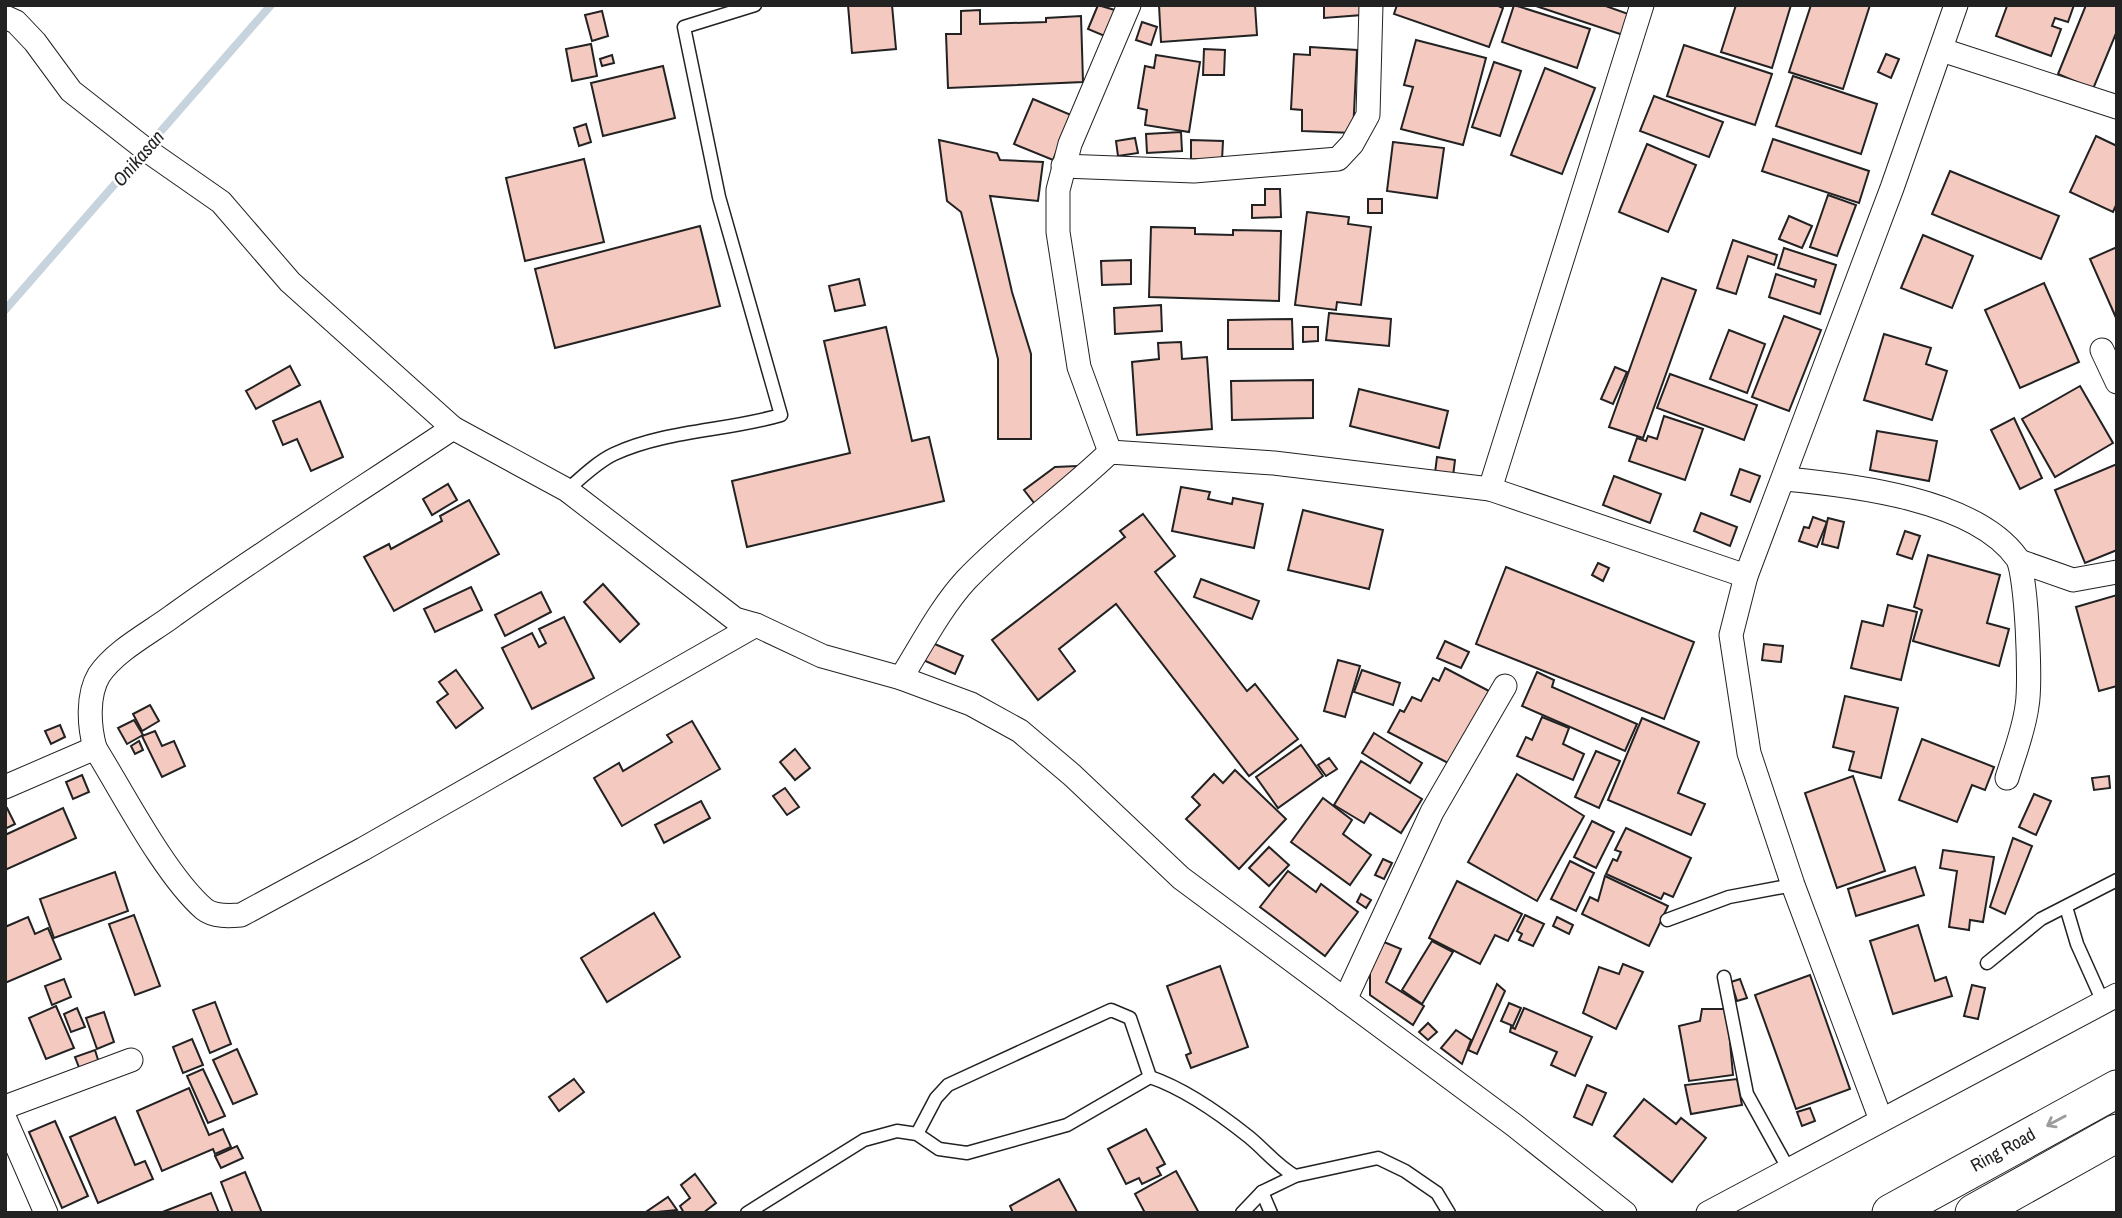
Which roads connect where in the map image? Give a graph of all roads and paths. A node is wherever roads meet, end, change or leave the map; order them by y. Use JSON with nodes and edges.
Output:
{"nodes":[{"id":1,"x":755,"y":5,"type":"edge"},
{"id":2,"x":1129,"y":5,"type":"edge"},
{"id":3,"x":1371,"y":5,"type":"edge"},
{"id":4,"x":1642,"y":5,"type":"edge"},
{"id":5,"x":1956,"y":5,"type":"edge"},
{"id":6,"x":5,"y":17,"type":"edge"},
{"id":7,"x":1942,"y":50,"type":"junction"},
{"id":8,"x":2117,"y":107,"type":"edge"},
{"id":9,"x":1063,"y":166,"type":"junction"},
{"id":10,"x":2102,"y":350,"type":"dead end"},
{"id":11,"x":2117,"y":382,"type":"edge"},
{"id":12,"x":453,"y":428,"type":"junction"},
{"id":13,"x":1110,"y":452,"type":"junction"},
{"id":14,"x":1785,"y":479,"type":"junction"},
{"id":15,"x":1490,"y":489,"type":"junction"},
{"id":16,"x":567,"y":490,"type":"junction"},
{"id":17,"x":2019,"y":561,"type":"junction"},
{"id":18,"x":2117,"y":572,"type":"edge"},
{"id":19,"x":1746,"y":576,"type":"junction"},
{"id":20,"x":756,"y":625,"type":"junction"},
{"id":21,"x":901,"y":678,"type":"junction"},
{"id":22,"x":1505,"y":686,"type":"dead end"},
{"id":23,"x":95,"y":748,"type":"junction"},
{"id":24,"x":2007,"y":778,"type":"dead end"},
{"id":25,"x":5,"y":787,"type":"edge"},
{"id":26,"x":2117,"y":880,"type":"edge"},
{"id":27,"x":1793,"y":885,"type":"junction"},
{"id":28,"x":2066,"y":907,"type":"junction"},
{"id":29,"x":1667,"y":920,"type":"dead end"},
{"id":30,"x":1987,"y":963,"type":"dead end"},
{"id":31,"x":1724,"y":977,"type":"dead end"},
{"id":32,"x":2110,"y":998,"type":"edge"},
{"id":33,"x":1345,"y":1000,"type":"junction"},
{"id":34,"x":131,"y":1060,"type":"dead end"},
{"id":35,"x":1150,"y":1077,"type":"junction"},
{"id":36,"x":2117,"y":1089,"type":"edge"},
{"id":37,"x":5,"y":1107,"type":"edge"},
{"id":38,"x":5,"y":1119,"type":"edge"},
{"id":39,"x":1881,"y":1120,"type":"junction"},
{"id":40,"x":2117,"y":1133,"type":"edge"},
{"id":41,"x":917,"y":1134,"type":"junction"},
{"id":42,"x":1789,"y":1170,"type":"junction"},
{"id":43,"x":1295,"y":1176,"type":"junction"},
{"id":44,"x":1262,"y":1192,"type":"junction"},
{"id":45,"x":47,"y":1213,"type":"edge"},
{"id":46,"x":747,"y":1213,"type":"edge"},
{"id":47,"x":1242,"y":1213,"type":"edge"},
{"id":48,"x":1271,"y":1213,"type":"edge"},
{"id":49,"x":1450,"y":1213,"type":"edge"},
{"id":50,"x":1625,"y":1213,"type":"edge"},
{"id":51,"x":1707,"y":1213,"type":"edge"},
{"id":52,"x":1891,"y":1213,"type":"edge"},
{"id":53,"x":1974,"y":1213,"type":"edge"}],
"edges":[{"from":1,"to":16,"type":"lane"},
{"from":2,"to":9,"type":"street"},
{"from":3,"to":9,"type":"street"},
{"from":4,"to":15,"type":"street"},
{"from":5,"to":7,"type":"street"},
{"from":6,"to":12,"type":"street"},
{"from":7,"to":8,"type":"street"},
{"from":7,"to":14,"type":"street"},
{"from":9,"to":13,"type":"street"},
{"from":10,"to":11,"type":"street"},
{"from":12,"to":16,"type":"street"},
{"from":12,"to":23,"type":"street"},
{"from":13,"to":15,"type":"street"},
{"from":13,"to":21,"type":"street"},
{"from":14,"to":17,"type":"street"},
{"from":14,"to":19,"type":"street"},
{"from":15,"to":19,"type":"street"},
{"from":16,"to":20,"type":"street"},
{"from":17,"to":18,"type":"street"},
{"from":17,"to":24,"type":"street"},
{"from":19,"to":27,"type":"street"},
{"from":20,"to":21,"type":"street"},
{"from":20,"to":23,"type":"street"},
{"from":21,"to":33,"type":"street"},
{"from":22,"to":33,"type":"street"},
{"from":23,"to":25,"type":"street"},
{"from":26,"to":28,"type":"lane"},
{"from":27,"to":29,"type":"lane"},
{"from":27,"to":39,"type":"street"},
{"from":28,"to":30,"type":"lane"},
{"from":28,"to":32,"type":"lane"},
{"from":31,"to":42,"type":"lane"},
{"from":32,"to":39,"type":"street"},
{"from":33,"to":50,"type":"street"},
{"from":34,"to":37,"type":"street"},
{"from":35,"to":41,"type":"lane"},
{"from":35,"to":41,"type":"lane"},
{"from":35,"to":43,"type":"lane"},
{"from":36,"to":52,"type":"main road","name":"Ring Road","one_way":true},
{"from":38,"to":45,"type":"street"},
{"from":39,"to":42,"type":"street"},
{"from":40,"to":53,"type":"main road"},
{"from":41,"to":46,"type":"lane"},
{"from":42,"to":51,"type":"street"},
{"from":43,"to":44,"type":"lane"},
{"from":43,"to":49,"type":"lane"},
{"from":44,"to":47,"type":"lane"},
{"from":44,"to":48,"type":"lane"}]}
